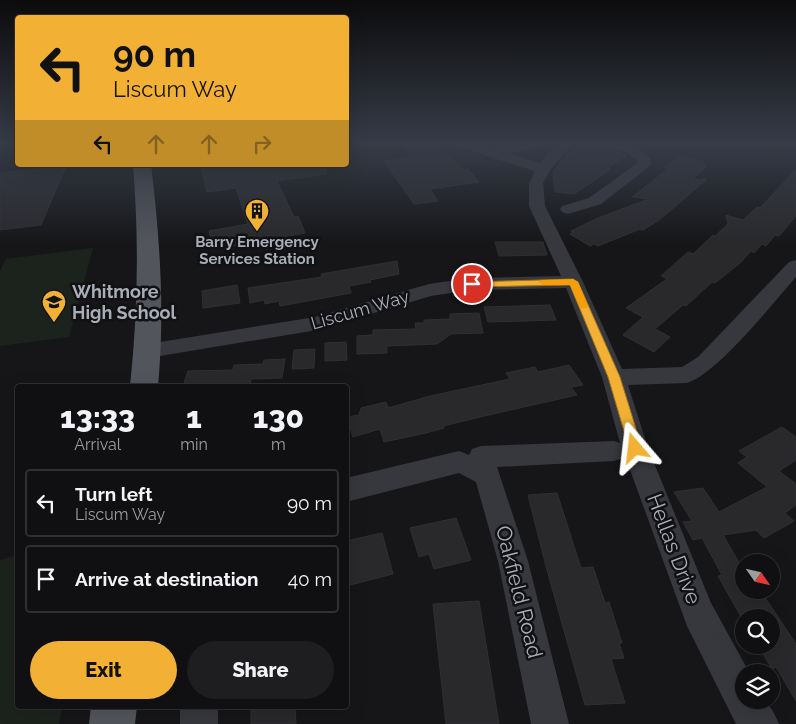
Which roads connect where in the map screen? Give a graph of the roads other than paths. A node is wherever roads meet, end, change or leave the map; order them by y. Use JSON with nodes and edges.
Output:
{"nodes":[{"id":1,"x":144,"y":177,"type":"edge"},
{"id":2,"x":539,"y":177,"type":"edge"},
{"id":3,"x":627,"y":177,"type":"edge"},
{"id":4,"x":568,"y":210,"type":"dead end"},
{"id":5,"x":796,"y":266,"type":"edge"},
{"id":6,"x":573,"y":282,"type":"junction"},
{"id":7,"x":148,"y":351,"type":"junction"},
{"id":8,"x":614,"y":377,"type":"junction"},
{"id":9,"x":144,"y":384,"type":"edge"},
{"id":10,"x":614,"y":451,"type":"dead end"},
{"id":11,"x":476,"y":468,"type":"junction"},
{"id":12,"x":349,"y":489,"type":"edge"},
{"id":13,"x":114,"y":709,"type":"edge"},
{"id":14,"x":199,"y":709,"type":"edge"},
{"id":15,"x":112,"y":724,"type":"edge"},
{"id":16,"x":199,"y":724,"type":"edge"},
{"id":17,"x":550,"y":724,"type":"edge"},
{"id":18,"x":760,"y":724,"type":"edge"}],
"edges":[{"from":1,"to":7,"type":"main road"},
{"from":2,"to":6,"type":"street","name":"Hellas Drive"},
{"from":3,"to":4,"type":"street"},
{"from":5,"to":8,"type":"street"},
{"from":6,"to":7,"type":"street","name":"Liscum Way"},
{"from":6,"to":8,"type":"street","name":"Hellas Drive"},
{"from":7,"to":9,"type":"main road"},
{"from":8,"to":18,"type":"street","name":"Hellas Drive"},
{"from":10,"to":11,"type":"street"},
{"from":11,"to":12,"type":"street"},
{"from":11,"to":17,"type":"street","name":"Oakfield Road"},
{"from":13,"to":15,"type":"main road"},
{"from":14,"to":16,"type":"street"}]}
